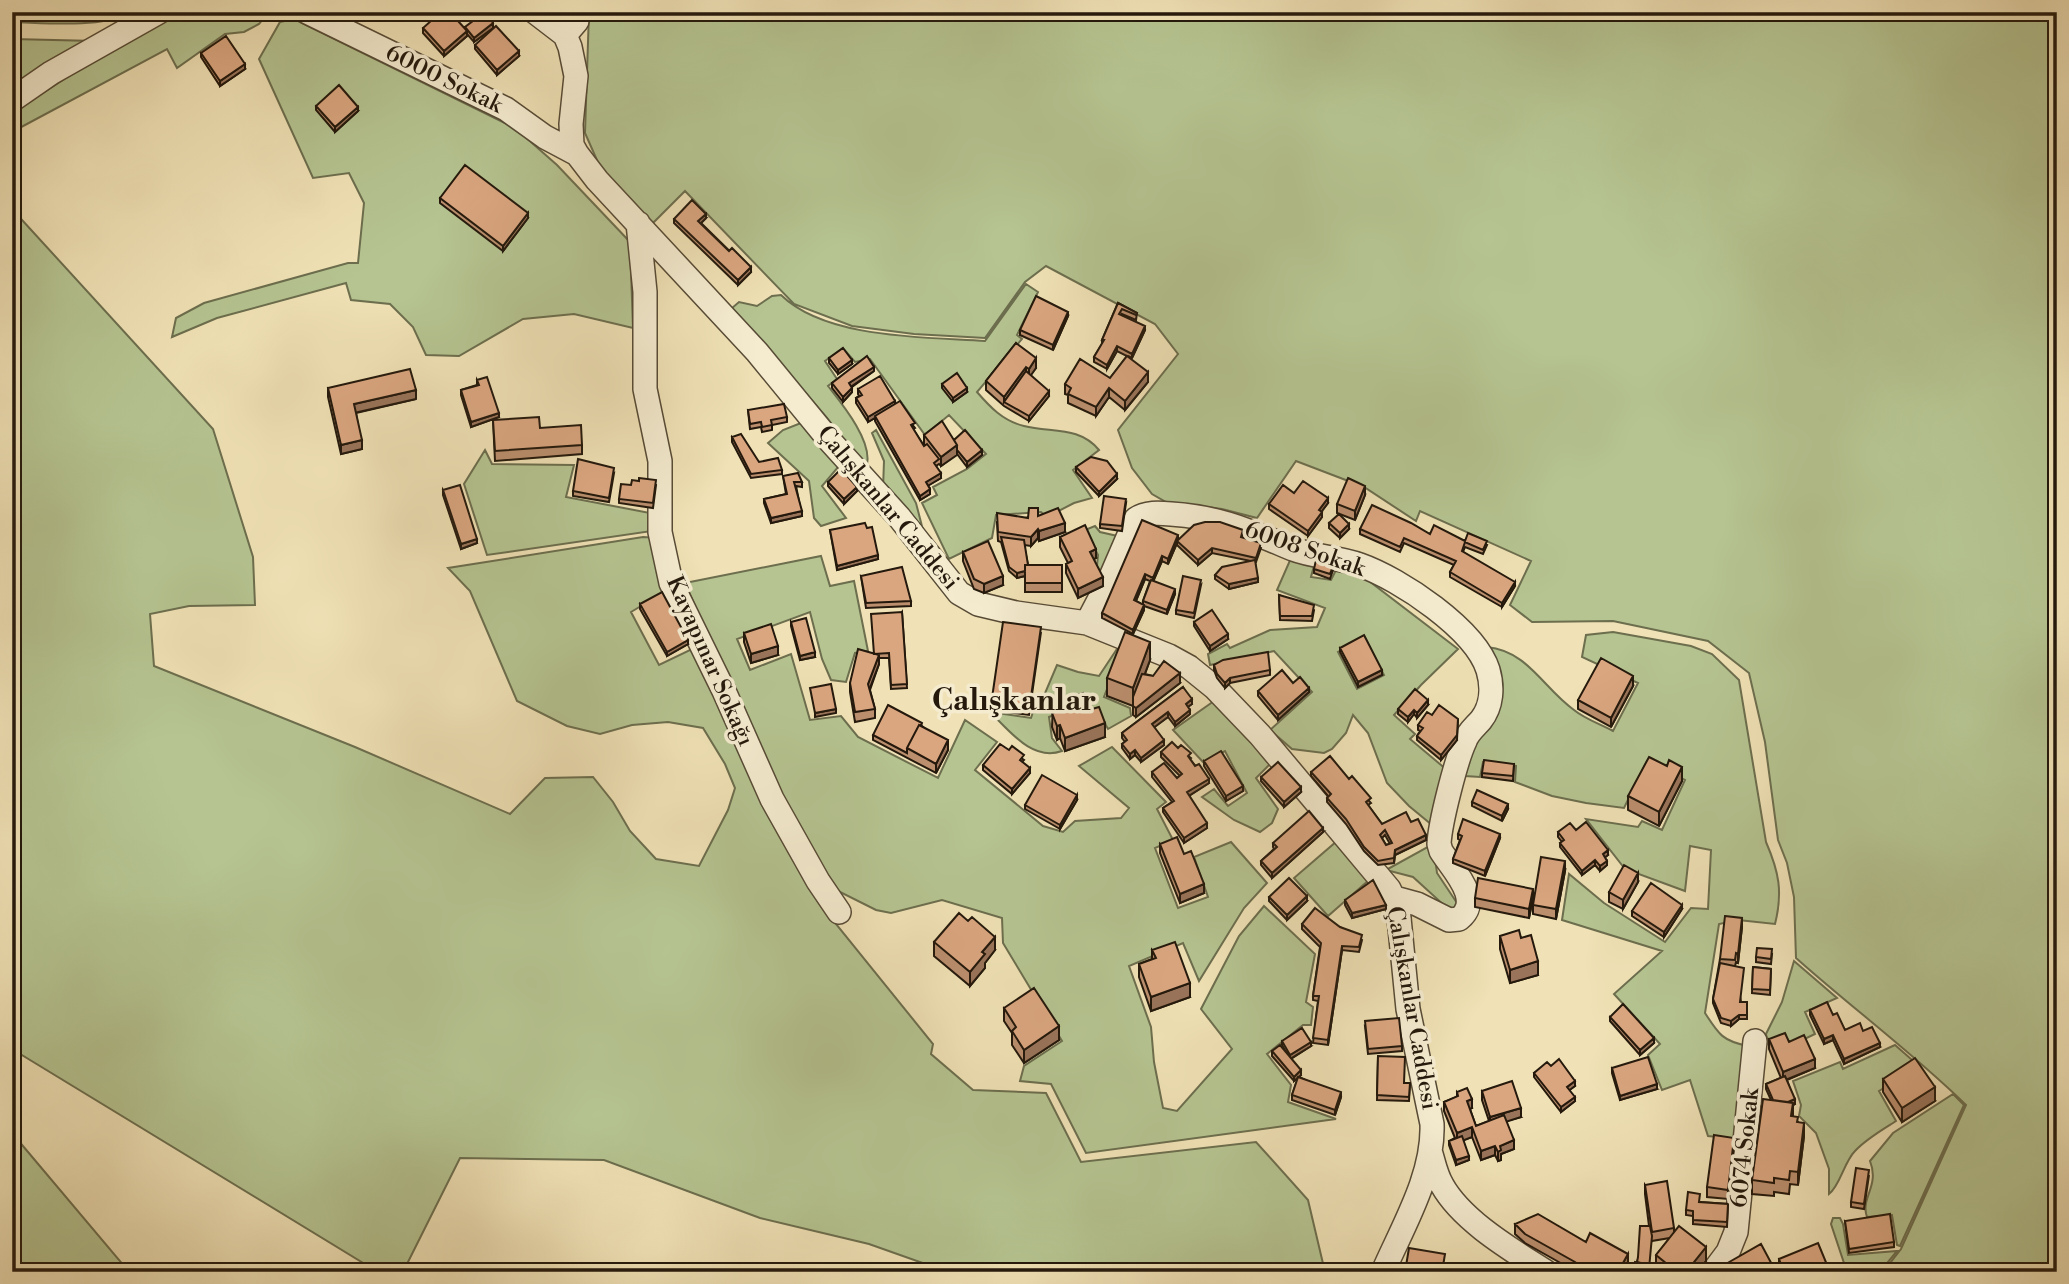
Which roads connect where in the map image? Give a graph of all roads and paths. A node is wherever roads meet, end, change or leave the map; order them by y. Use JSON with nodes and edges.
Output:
{"nodes":[{"id":1,"x":159,"y":12,"type":"edge"},
{"id":2,"x":307,"y":12,"type":"edge"},
{"id":3,"x":535,"y":12,"type":"edge"},
{"id":4,"x":577,"y":12,"type":"edge"},
{"id":5,"x":565,"y":35,"type":"junction"},
{"id":6,"x":12,"y":100,"type":"edge"},
{"id":7,"x":577,"y":155,"type":"junction"},
{"id":8,"x":638,"y":223,"type":"junction"},
{"id":9,"x":1087,"y":623,"type":"junction"},
{"id":10,"x":1395,"y":898,"type":"junction"},
{"id":11,"x":839,"y":912,"type":"dead end"},
{"id":12,"x":1755,"y":1041,"type":"dead end"},
{"id":13,"x":1431,"y":1154,"type":"junction"},
{"id":14,"x":1383,"y":1272,"type":"edge"},
{"id":15,"x":1546,"y":1272,"type":"edge"},
{"id":16,"x":1713,"y":1272,"type":"edge"}],
"edges":[{"from":1,"to":6,"type":"street"},
{"from":2,"to":7,"type":"street","name":"6000 Sokak"},
{"from":3,"to":5,"type":"street"},
{"from":4,"to":5,"type":"street"},
{"from":5,"to":7,"type":"street"},
{"from":7,"to":8,"type":"street","name":"Çalışkanlar Caddesi"},
{"from":8,"to":9,"type":"street","name":"Çalışkanlar Caddesi"},
{"from":8,"to":11,"type":"street","name":"Kayapınar Sokağı"},
{"from":9,"to":10,"type":"street","name":"Çalışkanlar Caddesi"},
{"from":9,"to":10,"type":"street","name":"6008 Sokak"},
{"from":10,"to":13,"type":"street","name":"Çalışkanlar Caddesi"},
{"from":12,"to":16,"type":"street","name":"6074 Sokak"},
{"from":13,"to":14,"type":"street","name":"Çalışkanlar Caddesi"},
{"from":13,"to":15,"type":"street"}]}
